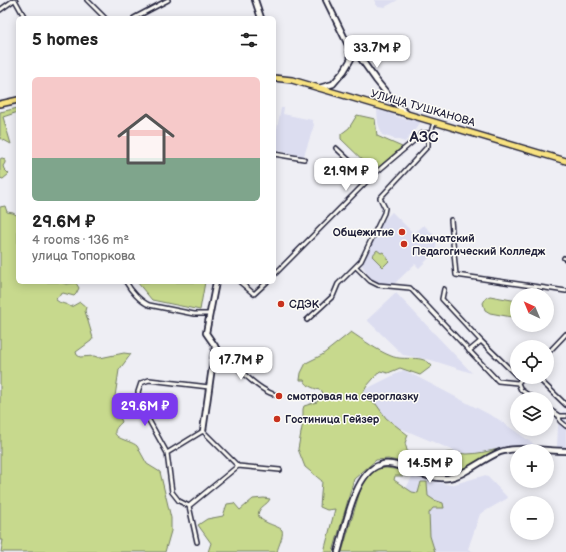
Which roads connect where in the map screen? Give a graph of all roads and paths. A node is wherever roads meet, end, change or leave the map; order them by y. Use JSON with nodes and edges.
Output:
{"nodes":[{"id":1,"x":15,"y":0,"type":"edge"},
{"id":2,"x":87,"y":0,"type":"edge"},
{"id":3,"x":156,"y":0,"type":"edge"},
{"id":4,"x":168,"y":0,"type":"edge"},
{"id":5,"x":255,"y":0,"type":"edge"},
{"id":6,"x":326,"y":0,"type":"edge"},
{"id":7,"x":158,"y":5,"type":"junction"},
{"id":8,"x":0,"y":10,"type":"edge"},
{"id":9,"x":24,"y":16,"type":"edge"},
{"id":10,"x":103,"y":16,"type":"edge"},
{"id":11,"x":138,"y":16,"type":"edge"},
{"id":12,"x":260,"y":16,"type":"edge"},
{"id":13,"x":341,"y":29,"type":"junction"},
{"id":14,"x":276,"y":78,"type":"edge"},
{"id":15,"x":319,"y":88,"type":"junction"},
{"id":16,"x":16,"y":100,"type":"edge"},
{"id":17,"x":0,"y":104,"type":"edge"},
{"id":18,"x":407,"y":114,"type":"junction"},
{"id":19,"x":434,"y":122,"type":"junction"},
{"id":20,"x":431,"y":133,"type":"junction"},
{"id":21,"x":336,"y":148,"type":"dead end"},
{"id":22,"x":276,"y":154,"type":"edge"},
{"id":23,"x":304,"y":159,"type":"dead end"},
{"id":24,"x":566,"y":161,"type":"edge"},
{"id":25,"x":369,"y":179,"type":"junction"},
{"id":26,"x":450,"y":220,"type":"dead end"},
{"id":27,"x":356,"y":267,"type":"junction"},
{"id":28,"x":276,"y":273,"type":"edge"},
{"id":29,"x":127,"y":284,"type":"edge"},
{"id":30,"x":216,"y":284,"type":"edge"},
{"id":31,"x":242,"y":284,"type":"edge"},
{"id":32,"x":265,"y":284,"type":"edge"},
{"id":33,"x":444,"y":289,"type":"dead end"},
{"id":34,"x":566,"y":291,"type":"edge"},
{"id":35,"x":210,"y":314,"type":"junction"},
{"id":36,"x":307,"y":320,"type":"dead end"},
{"id":37,"x":566,"y":334,"type":"edge"},
{"id":38,"x":481,"y":340,"type":"junction"},
{"id":39,"x":214,"y":346,"type":"junction"},
{"id":40,"x":554,"y":347,"type":"edge"},
{"id":41,"x":469,"y":351,"type":"junction"},
{"id":42,"x":510,"y":369,"type":"edge"},
{"id":43,"x":510,"y":382,"type":"edge"},
{"id":44,"x":518,"y":384,"type":"edge"},
{"id":45,"x":544,"y":384,"type":"edge"},
{"id":46,"x":209,"y":387,"type":"junction"},
{"id":47,"x":524,"y":392,"type":"edge"},
{"id":48,"x":278,"y":395,"type":"dead end"},
{"id":49,"x":566,"y":405,"type":"edge"},
{"id":50,"x":554,"y":413,"type":"edge"},
{"id":51,"x":559,"y":416,"type":"junction"},
{"id":52,"x":566,"y":416,"type":"edge"},
{"id":53,"x":566,"y":426,"type":"edge"},
{"id":54,"x":203,"y":431,"type":"junction"},
{"id":55,"x":566,"y":451,"type":"edge"},
{"id":56,"x":167,"y":453,"type":"junction"},
{"id":57,"x":238,"y":466,"type":"junction"},
{"id":58,"x":280,"y":470,"type":"dead end"},
{"id":59,"x":189,"y":506,"type":"junction"},
{"id":60,"x":197,"y":542,"type":"dead end"},
{"id":61,"x":338,"y":552,"type":"edge"}],
"edges":[{"from":1,"to":8,"type":"street"},
{"from":1,"to":9,"type":"street"},
{"from":2,"to":10,"type":"street"},
{"from":3,"to":7,"type":"street"},
{"from":4,"to":7,"type":"street"},
{"from":5,"to":12,"type":"main road"},
{"from":6,"to":13,"type":"main road"},
{"from":7,"to":11,"type":"street"},
{"from":13,"to":15,"type":"main road"},
{"from":13,"to":18,"type":"main road"},
{"from":14,"to":15,"type":"main road","name":"УЛИЦА ТУШКАНОВА"},
{"from":15,"to":18,"type":"main road","name":"УЛИЦА ТУШКАНОВА"},
{"from":16,"to":17,"type":"main road"},
{"from":18,"to":19,"type":"main road","name":"УЛИЦА ТУШКАНОВА"},
{"from":19,"to":20,"type":"street"},
{"from":19,"to":24,"type":"main road","name":"УЛИЦА ТУШКАНОВА"},
{"from":20,"to":25,"type":"street"},
{"from":20,"to":27,"type":"street"},
{"from":21,"to":25,"type":"street"},
{"from":22,"to":23,"type":"street"},
{"from":25,"to":28,"type":"street"},
{"from":26,"to":34,"type":"street"},
{"from":27,"to":36,"type":"street"},
{"from":27,"to":41,"type":"street"},
{"from":29,"to":35,"type":"street"},
{"from":30,"to":35,"type":"main road"},
{"from":31,"to":32,"type":"street"},
{"from":33,"to":38,"type":"street"},
{"from":35,"to":39,"type":"main road"},
{"from":37,"to":40,"type":"street"},
{"from":38,"to":41,"type":"street"},
{"from":38,"to":42,"type":"street"},
{"from":39,"to":46,"type":"main road"},
{"from":39,"to":48,"type":"street"},
{"from":41,"to":43,"type":"street"},
{"from":44,"to":47,"type":"street"},
{"from":45,"to":49,"type":"street"},
{"from":46,"to":54,"type":"main road"},
{"from":46,"to":56,"type":"street"},
{"from":50,"to":51,"type":"street"},
{"from":51,"to":52,"type":"street"},
{"from":51,"to":53,"type":"street"},
{"from":54,"to":56,"type":"street"},
{"from":54,"to":57,"type":"street"},
{"from":55,"to":61,"type":"main road"},
{"from":56,"to":59,"type":"street"},
{"from":57,"to":58,"type":"street"},
{"from":57,"to":59,"type":"street"},
{"from":59,"to":60,"type":"street"}]}
